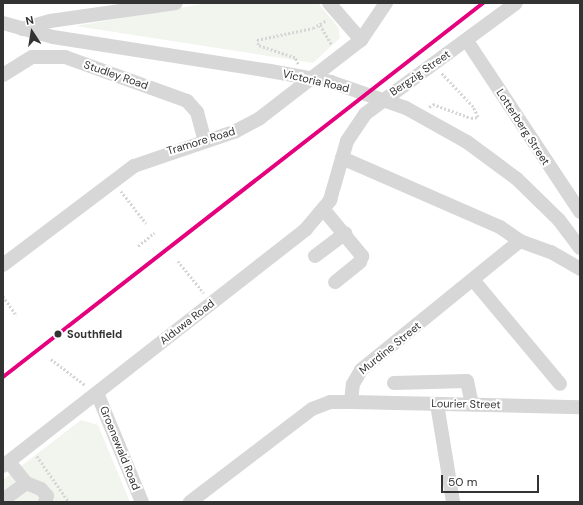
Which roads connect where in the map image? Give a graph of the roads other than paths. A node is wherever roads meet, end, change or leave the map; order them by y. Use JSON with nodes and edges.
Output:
{"nodes":[{"id":1,"x":176,"y":3,"type":"edge"},
{"id":2,"x":329,"y":3,"type":"edge"},
{"id":3,"x":386,"y":3,"type":"edge"},
{"id":4,"x":516,"y":3,"type":"edge"},
{"id":5,"x":3,"y":23,"type":"edge"},
{"id":6,"x":21,"y":29,"type":"junction"},
{"id":7,"x":361,"y":40,"type":"junction"},
{"id":8,"x":467,"y":41,"type":"junction"},
{"id":9,"x":3,"y":75,"type":"edge"},
{"id":10,"x":205,"y":141,"type":"junction"},
{"id":11,"x":342,"y":158,"type":"junction"},
{"id":12,"x":324,"y":210,"type":"junction"},
{"id":13,"x":580,"y":212,"type":"edge"},
{"id":14,"x":345,"y":232,"type":"junction"},
{"id":15,"x":520,"y":241,"type":"junction"},
{"id":16,"x":580,"y":248,"type":"edge"},
{"id":17,"x":315,"y":256,"type":"dead end"},
{"id":18,"x":3,"y":265,"type":"edge"},
{"id":19,"x":580,"y":269,"type":"edge"},
{"id":20,"x":474,"y":281,"type":"junction"},
{"id":21,"x":335,"y":282,"type":"dead end"},
{"id":22,"x":394,"y":383,"type":"dead end"},
{"id":23,"x":560,"y":384,"type":"dead end"},
{"id":24,"x":97,"y":393,"type":"junction"},
{"id":25,"x":351,"y":402,"type":"junction"},
{"id":26,"x":437,"y":404,"type":"junction"},
{"id":27,"x":472,"y":404,"type":"junction"},
{"id":28,"x":580,"y":407,"type":"edge"},
{"id":29,"x":6,"y":464,"type":"edge"},
{"id":30,"x":26,"y":483,"type":"junction"},
{"id":31,"x":3,"y":500,"type":"edge"},
{"id":32,"x":45,"y":502,"type":"edge"},
{"id":33,"x":142,"y":502,"type":"edge"},
{"id":34,"x":190,"y":502,"type":"edge"},
{"id":35,"x":453,"y":502,"type":"edge"}],
"edges":[{"from":1,"to":6,"type":"street"},
{"from":2,"to":7,"type":"street"},
{"from":3,"to":7,"type":"street","name":"Tramore Road"},
{"from":4,"to":8,"type":"street","name":"Bergzig Street"},
{"from":5,"to":6,"type":"street","name":"Victoria Road"},
{"from":6,"to":16,"type":"street","name":"Victoria Road","bridge":true},
{"from":7,"to":10,"type":"street","name":"Tramore Road"},
{"from":8,"to":11,"type":"street","name":"Bergzig Street"},
{"from":8,"to":13,"type":"street","name":"Lotterberg Street"},
{"from":9,"to":10,"type":"street","name":"Studley Road"},
{"from":10,"to":18,"type":"street","name":"Tramore Road"},
{"from":11,"to":12,"type":"street","name":"Alduwa Road"},
{"from":11,"to":15,"type":"street"},
{"from":12,"to":14,"type":"street"},
{"from":12,"to":24,"type":"street","name":"Alduwa Road"},
{"from":14,"to":17,"type":"street"},
{"from":14,"to":21,"type":"street"},
{"from":15,"to":19,"type":"street"},
{"from":15,"to":20,"type":"street","name":"Murdine Street"},
{"from":20,"to":23,"type":"street"},
{"from":20,"to":25,"type":"street","name":"Murdine Street"},
{"from":22,"to":27,"type":"street"},
{"from":24,"to":29,"type":"street","name":"Alduwa Road"},
{"from":24,"to":33,"type":"street","name":"Groenewald Road"},
{"from":25,"to":26,"type":"street","name":"Lourier Street"},
{"from":25,"to":34,"type":"street"},
{"from":26,"to":27,"type":"street","name":"Lourier Street"},
{"from":26,"to":35,"type":"street"},
{"from":27,"to":28,"type":"street","name":"Lourier Street"},
{"from":29,"to":30,"type":"street"},
{"from":30,"to":31,"type":"street"},
{"from":30,"to":32,"type":"street"}]}
